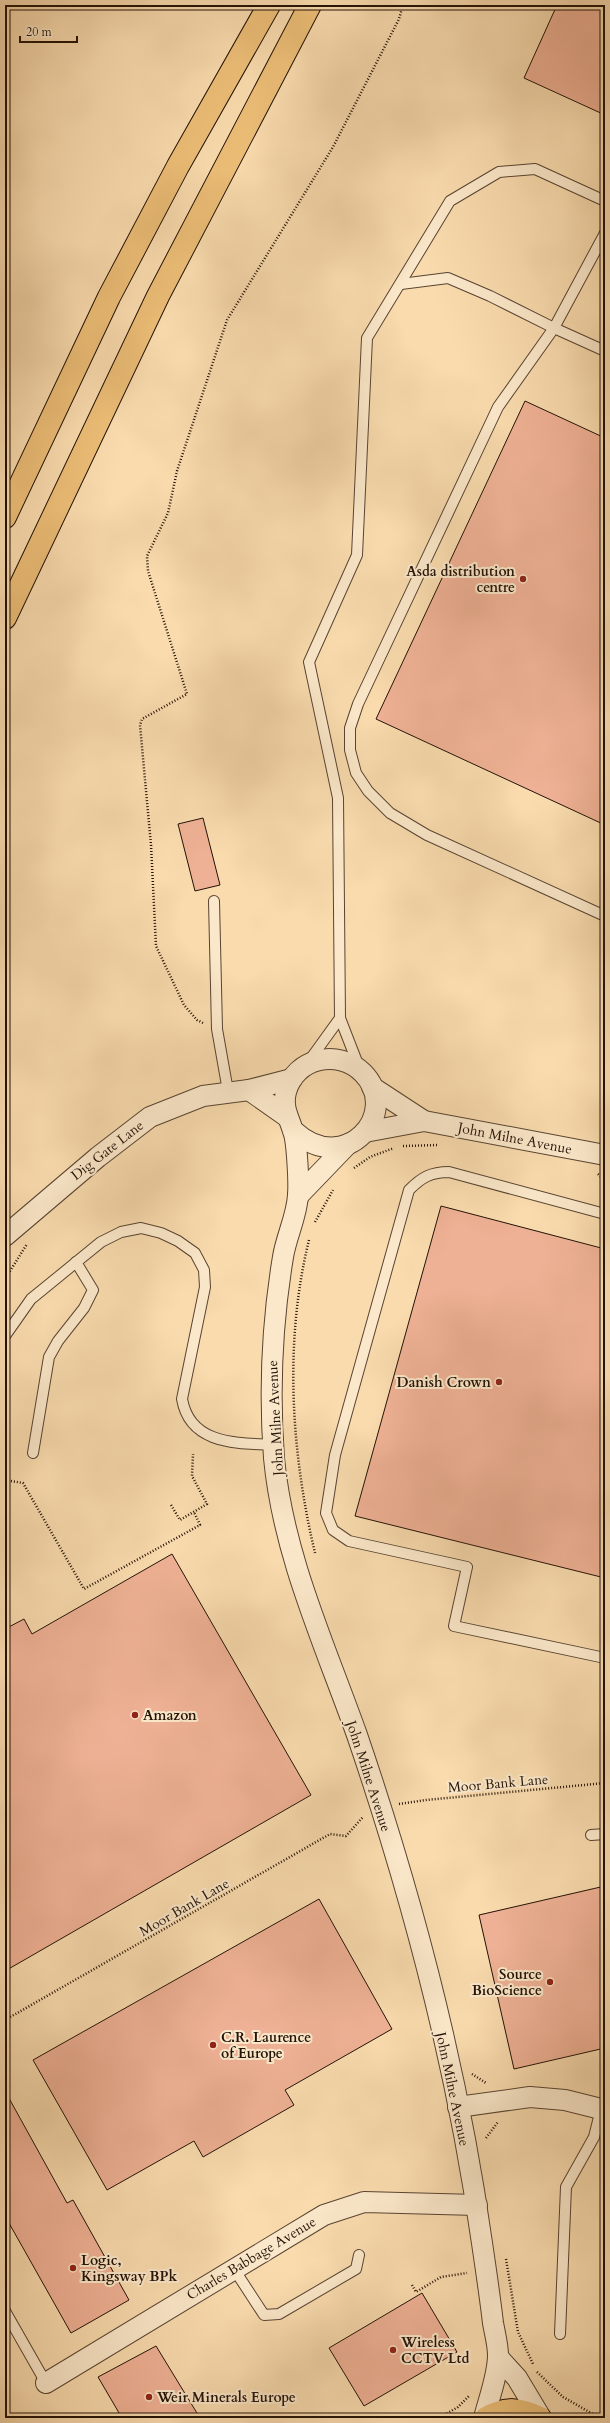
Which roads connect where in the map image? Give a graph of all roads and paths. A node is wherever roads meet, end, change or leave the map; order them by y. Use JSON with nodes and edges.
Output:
{"nodes":[{"id":1,"x":269,"y":5,"type":"edge"},
{"id":2,"x":310,"y":5,"type":"edge"},
{"id":3,"x":403,"y":5,"type":"edge"},
{"id":4,"x":605,"y":202,"type":"edge"},
{"id":5,"x":605,"y":234,"type":"edge"},
{"id":6,"x":401,"y":284,"type":"junction"},
{"id":7,"x":554,"y":328,"type":"junction"},
{"id":8,"x":605,"y":351,"type":"edge"},
{"id":9,"x":5,"y":517,"type":"edge"},
{"id":10,"x":5,"y":618,"type":"edge"},
{"id":11,"x":214,"y":901,"type":"dead end"},
{"id":12,"x":605,"y":916,"type":"edge"},
{"id":13,"x":340,"y":1018,"type":"junction"},
{"id":14,"x":217,"y":1029,"type":"junction"},
{"id":15,"x":299,"y":1072,"type":"junction"},
{"id":16,"x":366,"y":1079,"type":"junction"},
{"id":17,"x":249,"y":1090,"type":"junction"},
{"id":18,"x":228,"y":1091,"type":"junction"},
{"id":19,"x":424,"y":1121,"type":"junction"},
{"id":20,"x":290,"y":1124,"type":"junction"},
{"id":21,"x":365,"y":1132,"type":"junction"},
{"id":22,"x":348,"y":1144,"type":"junction"},
{"id":23,"x":404,"y":1146,"type":"dead end"},
{"id":24,"x":605,"y":1155,"type":"edge"},
{"id":25,"x":351,"y":1170,"type":"dead end"},
{"id":26,"x":298,"y":1196,"type":"junction"},
{"id":27,"x":605,"y":1214,"type":"edge"},
{"id":28,"x":5,"y":1236,"type":"edge"},
{"id":29,"x":76,"y":1262,"type":"junction"},
{"id":30,"x":5,"y":1336,"type":"edge"},
{"id":31,"x":274,"y":1444,"type":"junction"},
{"id":32,"x":33,"y":1453,"type":"dead end"},
{"id":33,"x":193,"y":1454,"type":"dead end"},
{"id":34,"x":5,"y":1480,"type":"edge"},
{"id":35,"x":171,"y":1505,"type":"dead end"},
{"id":36,"x":194,"y":1512,"type":"junction"},
{"id":37,"x":605,"y":1658,"type":"edge"},
{"id":38,"x":605,"y":1783,"type":"edge"},
{"id":39,"x":393,"y":1804,"type":"dead end"},
{"id":40,"x":400,"y":1804,"type":"junction"},
{"id":41,"x":368,"y":1812,"type":"dead end"},
{"id":42,"x":402,"y":1812,"type":"dead end"},
{"id":43,"x":605,"y":1834,"type":"edge"},
{"id":44,"x":591,"y":1835,"type":"dead end"},
{"id":45,"x":5,"y":2020,"type":"edge"},
{"id":46,"x":471,"y":2070,"type":"dead end"},
{"id":47,"x":488,"y":2083,"type":"dead end"},
{"id":48,"x":458,"y":2107,"type":"junction"},
{"id":49,"x":603,"y":2110,"type":"edge"},
{"id":50,"x":501,"y":2119,"type":"dead end"},
{"id":51,"x":486,"y":2142,"type":"dead end"},
{"id":52,"x":477,"y":2205,"type":"junction"},
{"id":53,"x":359,"y":2254,"type":"dead end"},
{"id":54,"x":506,"y":2256,"type":"dead end"},
{"id":55,"x":234,"y":2269,"type":"junction"},
{"id":56,"x":474,"y":2271,"type":"dead end"},
{"id":57,"x":412,"y":2285,"type":"dead end"},
{"id":58,"x":5,"y":2311,"type":"edge"},
{"id":59,"x":560,"y":2334,"type":"dead end"},
{"id":60,"x":498,"y":2357,"type":"junction"},
{"id":61,"x":46,"y":2383,"type":"joint"},
{"id":62,"x":470,"y":2392,"type":"dead end"},
{"id":63,"x":439,"y":2418,"type":"edge"},
{"id":64,"x":485,"y":2418,"type":"edge"},
{"id":65,"x":541,"y":2418,"type":"edge"},
{"id":66,"x":600,"y":2418,"type":"edge"}],
"edges":[{"from":1,"to":9,"type":"highway"},
{"from":2,"to":10,"type":"highway"},
{"from":3,"to":14,"type":"path"},
{"from":4,"to":6,"type":"lane"},
{"from":5,"to":7,"type":"lane"},
{"from":6,"to":7,"type":"lane"},
{"from":6,"to":13,"type":"lane"},
{"from":7,"to":8,"type":"lane"},
{"from":7,"to":12,"type":"lane"},
{"from":11,"to":14,"type":"lane"},
{"from":13,"to":15,"type":"lane"},
{"from":13,"to":16,"type":"lane"},
{"from":14,"to":18,"type":"lane"},
{"from":15,"to":16,"type":"street"},
{"from":15,"to":17,"type":"street","name":"Dig Gate Lane"},
{"from":15,"to":20,"type":"street"},
{"from":16,"to":19,"type":"street","name":"John Milne Avenue"},
{"from":16,"to":21,"type":"street"},
{"from":17,"to":18,"type":"street","name":"Dig Gate Lane"},
{"from":17,"to":20,"type":"street"},
{"from":18,"to":28,"type":"street","name":"Dig Gate Lane"},
{"from":19,"to":21,"type":"street","name":"John Milne Avenue"},
{"from":19,"to":24,"type":"street","name":"John Milne Avenue"},
{"from":20,"to":22,"type":"street"},
{"from":20,"to":26,"type":"street","name":"John Milne Avenue"},
{"from":21,"to":22,"type":"street"},
{"from":22,"to":26,"type":"street","name":"John Milne Avenue"},
{"from":23,"to":25,"type":"path"},
{"from":26,"to":31,"type":"street","name":"John Milne Avenue"},
{"from":27,"to":37,"type":"lane"},
{"from":29,"to":30,"type":"lane"},
{"from":29,"to":31,"type":"lane"},
{"from":29,"to":32,"type":"lane"},
{"from":31,"to":48,"type":"street","name":"John Milne Avenue"},
{"from":33,"to":36,"type":"path"},
{"from":34,"to":36,"type":"path"},
{"from":35,"to":36,"type":"path"},
{"from":38,"to":40,"type":"path","name":"Moor Bank Lane"},
{"from":39,"to":40,"type":"path","name":"Moor Bank Lane"},
{"from":40,"to":42,"type":"path"},
{"from":41,"to":45,"type":"path","name":"Moor Bank Lane"},
{"from":43,"to":44,"type":"lane"},
{"from":46,"to":47,"type":"path"},
{"from":48,"to":49,"type":"street"},
{"from":48,"to":52,"type":"street","name":"John Milne Avenue"},
{"from":49,"to":59,"type":"lane"},
{"from":50,"to":51,"type":"path"},
{"from":52,"to":55,"type":"street","name":"Charles Babbage Avenue"},
{"from":52,"to":60,"type":"street","name":"John Milne Avenue"},
{"from":53,"to":55,"type":"lane"},
{"from":54,"to":66,"type":"path"},
{"from":55,"to":61,"type":"street","name":"Charles Babbage Avenue"},
{"from":56,"to":57,"type":"path"},
{"from":58,"to":61,"type":"lane"},
{"from":60,"to":64,"type":"street","name":"John Milne Avenue"},
{"from":60,"to":65,"type":"street"},
{"from":62,"to":63,"type":"path"},
{"from":64,"to":65,"type":"highway"}]}
